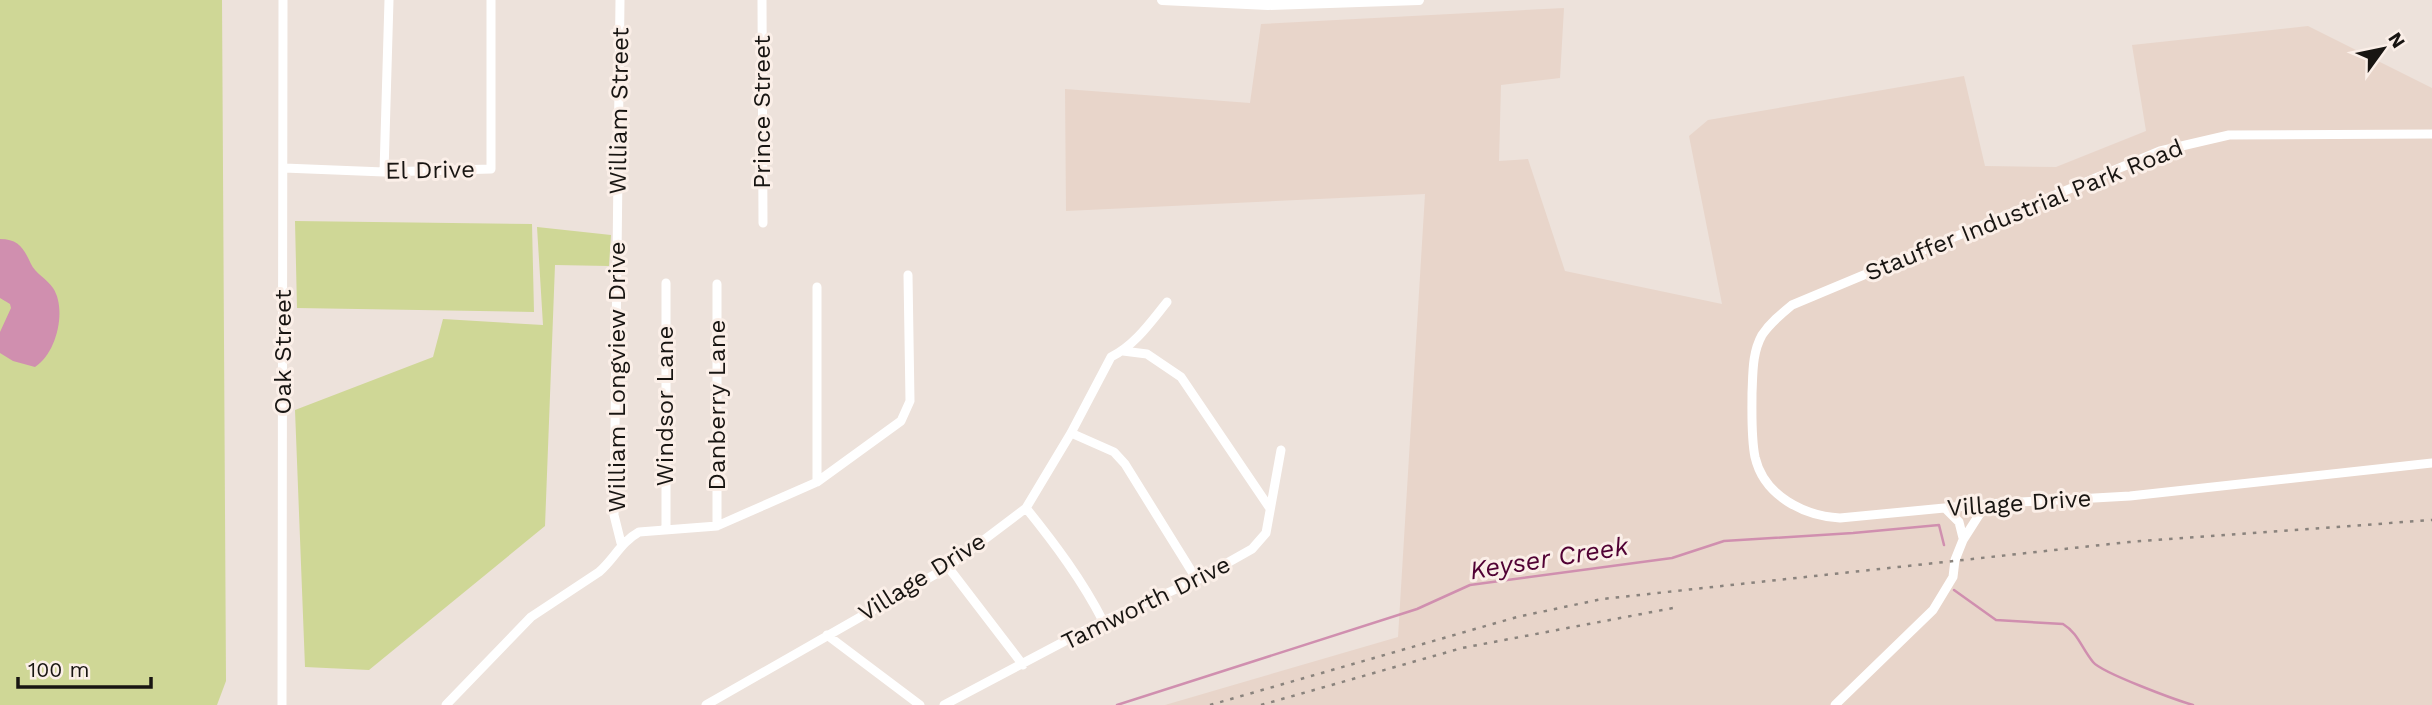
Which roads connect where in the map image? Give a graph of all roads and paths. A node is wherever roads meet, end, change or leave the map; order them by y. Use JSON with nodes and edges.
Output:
{"nodes":[{"id":1,"x":283,"y":0,"type":"edge"},
{"id":2,"x":389,"y":0,"type":"edge"},
{"id":3,"x":491,"y":0,"type":"edge"},
{"id":4,"x":620,"y":0,"type":"edge"},
{"id":5,"x":762,"y":0,"type":"edge"},
{"id":6,"x":1162,"y":0,"type":"edge"},
{"id":7,"x":1419,"y":0,"type":"edge"},
{"id":8,"x":2432,"y":134,"type":"edge"},
{"id":9,"x":284,"y":169,"type":"junction"},
{"id":10,"x":384,"y":172,"type":"junction"},
{"id":11,"x":618,"y":221,"type":"joint"},
{"id":12,"x":763,"y":223,"type":"dead end"},
{"id":13,"x":908,"y":275,"type":"dead end"},
{"id":14,"x":666,"y":282,"type":"dead end"},
{"id":15,"x":717,"y":284,"type":"dead end"},
{"id":16,"x":817,"y":287,"type":"dead end"},
{"id":17,"x":1167,"y":302,"type":"dead end"},
{"id":18,"x":1761,"y":337,"type":"joint"},
{"id":19,"x":1123,"y":351,"type":"junction"},
{"id":20,"x":1071,"y":433,"type":"junction"},
{"id":21,"x":1281,"y":450,"type":"dead end"},
{"id":22,"x":2432,"y":463,"type":"edge"},
{"id":23,"x":817,"y":481,"type":"junction"},
{"id":24,"x":1986,"y":505,"type":"junction"},
{"id":25,"x":1269,"y":507,"type":"junction"},
{"id":26,"x":1026,"y":508,"type":"junction"},
{"id":27,"x":1945,"y":508,"type":"junction"},
{"id":28,"x":717,"y":526,"type":"junction"},
{"id":29,"x":666,"y":530,"type":"junction"},
{"id":30,"x":1964,"y":540,"type":"junction"},
{"id":31,"x":621,"y":543,"type":"junction"},
{"id":32,"x":948,"y":567,"type":"junction"},
{"id":33,"x":1197,"y":580,"type":"junction"},
{"id":34,"x":1103,"y":621,"type":"junction"},
{"id":35,"x":827,"y":635,"type":"junction"},
{"id":36,"x":1023,"y":665,"type":"junction"},
{"id":37,"x":282,"y":705,"type":"edge"},
{"id":38,"x":446,"y":705,"type":"edge"},
{"id":39,"x":706,"y":705,"type":"edge"},
{"id":40,"x":920,"y":705,"type":"edge"},
{"id":41,"x":944,"y":705,"type":"edge"},
{"id":42,"x":1835,"y":705,"type":"edge"}],
"edges":[{"from":1,"to":9,"type":"street","name":"Oak Street"},
{"from":2,"to":10,"type":"street"},
{"from":3,"to":10,"type":"street","name":"El Drive"},
{"from":4,"to":11,"type":"street","name":"William Street"},
{"from":5,"to":12,"type":"street","name":"Prince Street"},
{"from":6,"to":7,"type":"main road"},
{"from":8,"to":18,"type":"street","name":"Stauffer Industrial Park Road"},
{"from":9,"to":10,"type":"street","name":"El Drive"},
{"from":9,"to":37,"type":"street","name":"Oak Street"},
{"from":11,"to":31,"type":"street","name":"William Longview Drive"},
{"from":13,"to":23,"type":"street"},
{"from":14,"to":29,"type":"street","name":"Windsor Lane"},
{"from":15,"to":28,"type":"street","name":"Danberry Lane"},
{"from":16,"to":23,"type":"street"},
{"from":17,"to":19,"type":"street","name":"Village Drive"},
{"from":18,"to":27,"type":"street","name":"Village Drive"},
{"from":19,"to":20,"type":"street","name":"Village Drive"},
{"from":19,"to":25,"type":"street"},
{"from":20,"to":26,"type":"street","name":"Village Drive"},
{"from":20,"to":33,"type":"street"},
{"from":21,"to":25,"type":"street","name":"Tamworth Drive"},
{"from":22,"to":24,"type":"street","name":"Village Drive"},
{"from":23,"to":28,"type":"street"},
{"from":24,"to":27,"type":"street","name":"Village Drive"},
{"from":24,"to":30,"type":"street"},
{"from":25,"to":33,"type":"street","name":"Tamworth Drive"},
{"from":26,"to":32,"type":"street","name":"Village Drive"},
{"from":26,"to":34,"type":"street"},
{"from":27,"to":30,"type":"street"},
{"from":28,"to":29,"type":"street"},
{"from":29,"to":31,"type":"street"},
{"from":30,"to":42,"type":"street"},
{"from":31,"to":38,"type":"street","name":"William Longview Drive"},
{"from":32,"to":35,"type":"street","name":"Village Drive"},
{"from":32,"to":36,"type":"street"},
{"from":33,"to":34,"type":"street","name":"Tamworth Drive"},
{"from":34,"to":36,"type":"street","name":"Tamworth Drive"},
{"from":35,"to":39,"type":"street","name":"Village Drive"},
{"from":35,"to":40,"type":"street"},
{"from":36,"to":41,"type":"street","name":"Tamworth Drive"}]}
